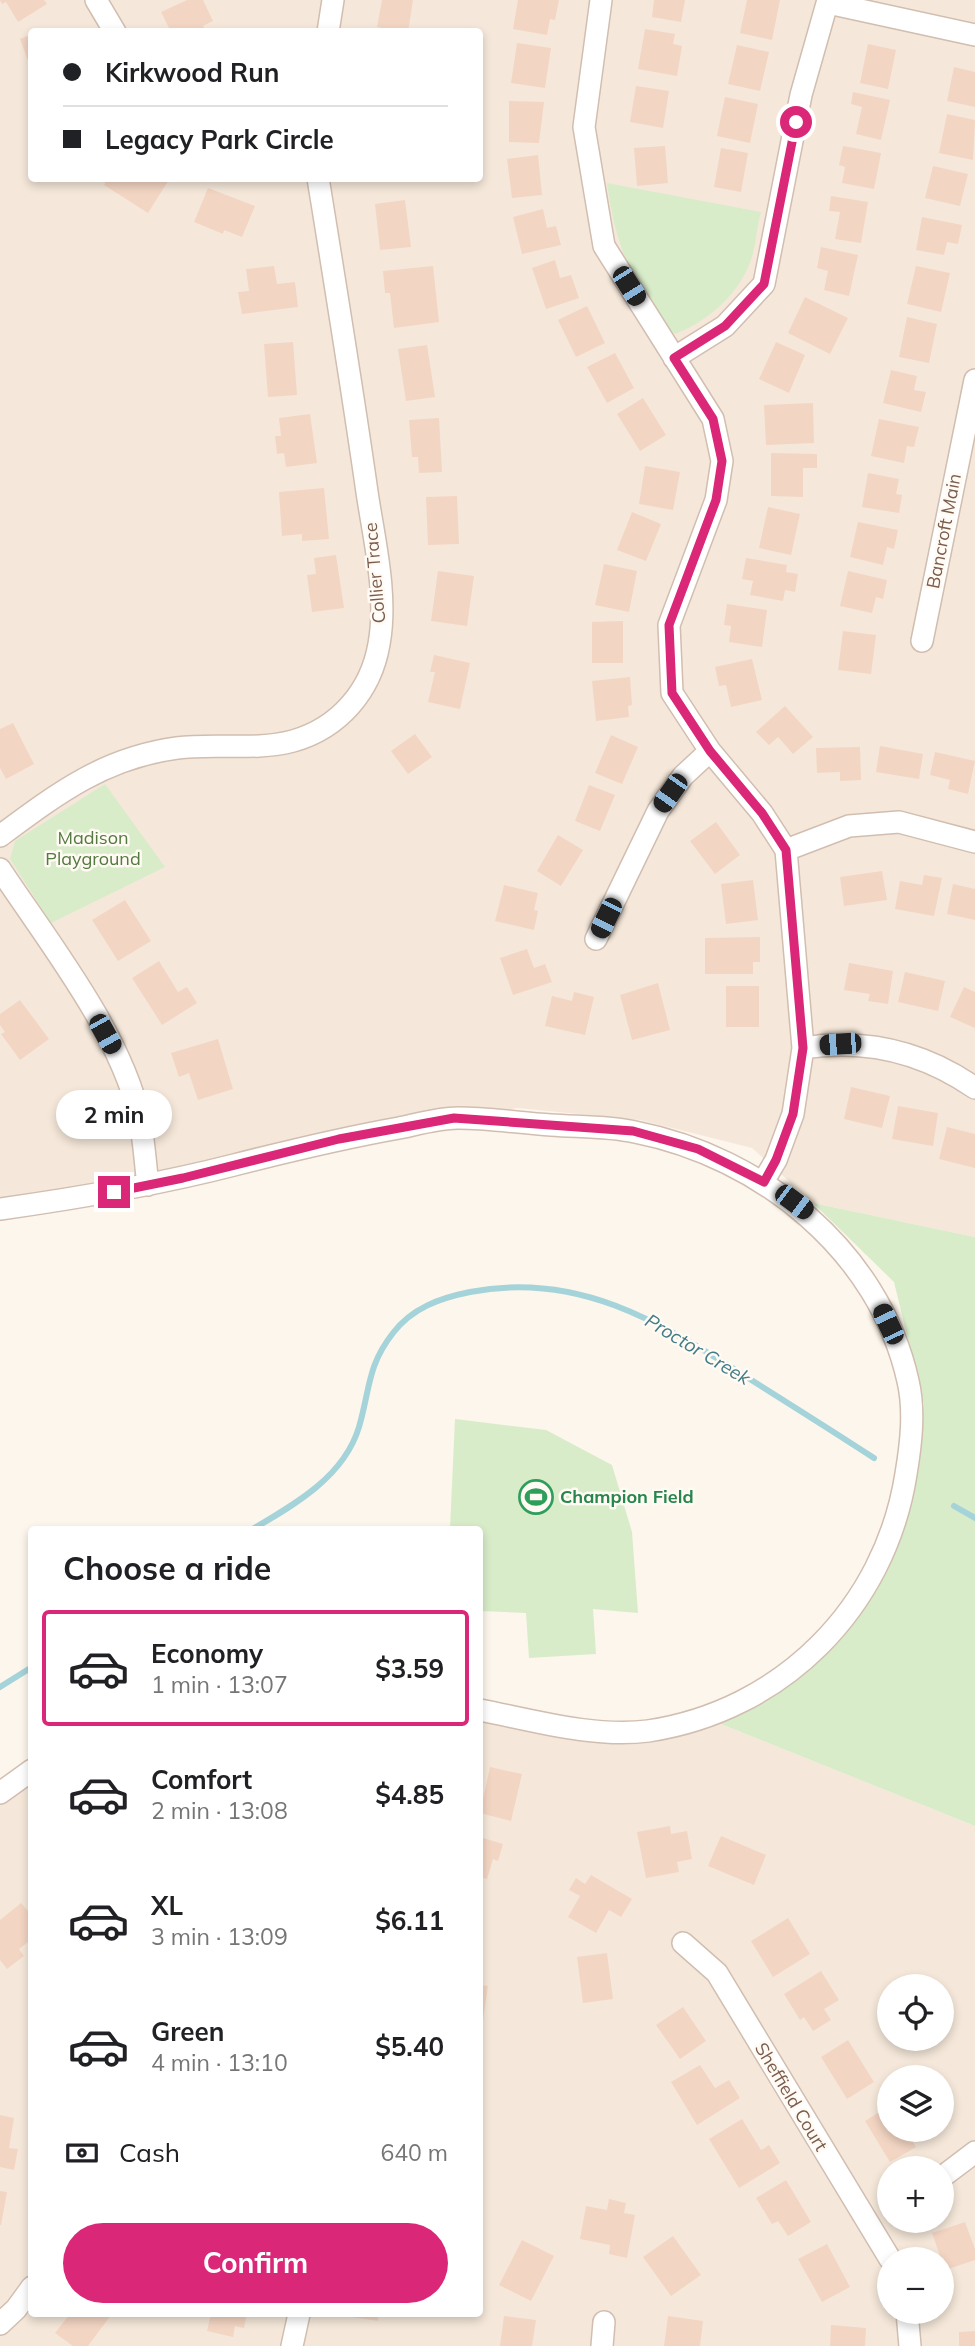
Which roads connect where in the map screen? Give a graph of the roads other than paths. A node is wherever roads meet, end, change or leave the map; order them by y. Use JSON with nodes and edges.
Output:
{"nodes":[{"id":1,"x":96,"y":0,"type":"edge"},
{"id":2,"x":333,"y":0,"type":"edge"},
{"id":3,"x":601,"y":0,"type":"edge"},
{"id":4,"x":828,"y":1,"type":"edge"},
{"id":5,"x":113,"y":28,"type":"edge"},
{"id":6,"x":329,"y":28,"type":"edge"},
{"id":7,"x":975,"y":35,"type":"edge"},
{"id":8,"x":319,"y":182,"type":"edge"},
{"id":9,"x":674,"y":358,"type":"junction"},
{"id":10,"x":975,"y":380,"type":"edge"},
{"id":11,"x":922,"y":641,"type":"dead end"},
{"id":12,"x":710,"y":751,"type":"junction"},
{"id":13,"x":0,"y":836,"type":"edge"},
{"id":14,"x":975,"y":842,"type":"edge"},
{"id":15,"x":786,"y":850,"type":"junction"},
{"id":16,"x":0,"y":869,"type":"edge"},
{"id":17,"x":596,"y":939,"type":"dead end"},
{"id":18,"x":803,"y":1048,"type":"junction"},
{"id":19,"x":975,"y":1088,"type":"edge"},
{"id":20,"x":764,"y":1182,"type":"junction"},
{"id":21,"x":148,"y":1185,"type":"junction"},
{"id":22,"x":0,"y":1209,"type":"edge"},
{"id":23,"x":483,"y":1710,"type":"edge"},
{"id":24,"x":28,"y":1773,"type":"edge"},
{"id":25,"x":0,"y":1793,"type":"edge"},
{"id":26,"x":683,"y":1943,"type":"dead end"},
{"id":27,"x":975,"y":2152,"type":"edge"},
{"id":28,"x":954,"y":2168,"type":"edge"},
{"id":29,"x":877,"y":2218,"type":"edge"},
{"id":30,"x":28,"y":2292,"type":"edge"},
{"id":31,"x":298,"y":2317,"type":"edge"},
{"id":32,"x":604,"y":2322,"type":"dead end"},
{"id":33,"x":0,"y":2324,"type":"edge"},
{"id":34,"x":908,"y":2324,"type":"edge"},
{"id":35,"x":292,"y":2346,"type":"edge"},
{"id":36,"x":603,"y":2346,"type":"edge"},
{"id":37,"x":910,"y":2346,"type":"edge"}],
"edges":[{"from":1,"to":5,"type":"street"},
{"from":2,"to":6,"type":"street"},
{"from":3,"to":9,"type":"street"},
{"from":4,"to":7,"type":"street"},
{"from":4,"to":9,"type":"street"},
{"from":8,"to":13,"type":"street","name":"Collier Trace"},
{"from":9,"to":12,"type":"street"},
{"from":10,"to":11,"type":"street","name":"Bancroft Main"},
{"from":12,"to":15,"type":"street"},
{"from":12,"to":17,"type":"street"},
{"from":14,"to":15,"type":"street"},
{"from":15,"to":18,"type":"street"},
{"from":16,"to":21,"type":"street"},
{"from":18,"to":19,"type":"street"},
{"from":18,"to":20,"type":"street"},
{"from":20,"to":21,"type":"street"},
{"from":20,"to":23,"type":"street"},
{"from":21,"to":22,"type":"street"},
{"from":24,"to":25,"type":"street"},
{"from":26,"to":29,"type":"street","name":"Sheffield Court"},
{"from":27,"to":28,"type":"street"},
{"from":30,"to":33,"type":"street"},
{"from":31,"to":35,"type":"street"},
{"from":32,"to":36,"type":"street"},
{"from":34,"to":37,"type":"street"}]}
